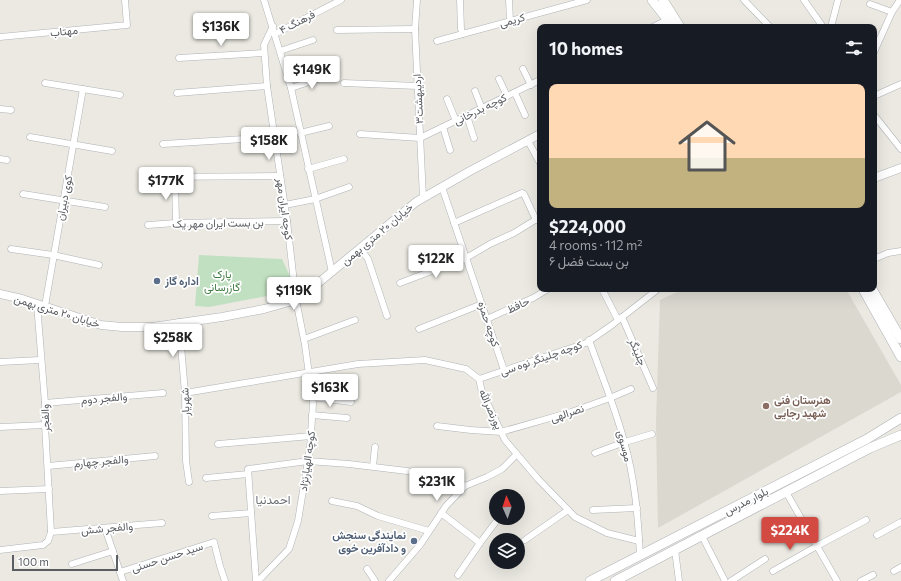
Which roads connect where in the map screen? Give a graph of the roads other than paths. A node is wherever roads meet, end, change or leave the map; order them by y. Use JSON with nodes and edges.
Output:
{"nodes":[{"id":1,"x":125,"y":0,"type":"edge"},
{"id":2,"x":264,"y":0,"type":"edge"},
{"id":3,"x":341,"y":0,"type":"edge"},
{"id":4,"x":416,"y":0,"type":"edge"},
{"id":5,"x":460,"y":0,"type":"edge"},
{"id":6,"x":509,"y":0,"type":"edge"},
{"id":7,"x":588,"y":0,"type":"edge"},
{"id":8,"x":655,"y":0,"type":"edge"},
{"id":9,"x":663,"y":0,"type":"edge"},
{"id":10,"x":744,"y":0,"type":"edge"},
{"id":11,"x":804,"y":0,"type":"edge"},
{"id":12,"x":838,"y":0,"type":"edge"},
{"id":13,"x":900,"y":0,"type":"edge"},
{"id":14,"x":870,"y":4,"type":"dead end"},
{"id":15,"x":892,"y":12,"type":"junction"},
{"id":16,"x":510,"y":21,"type":"junction"},
{"id":17,"x":670,"y":24,"type":"edge"},
{"id":18,"x":678,"y":24,"type":"edge"},
{"id":19,"x":767,"y":24,"type":"edge"},
{"id":20,"x":821,"y":24,"type":"edge"},
{"id":21,"x":832,"y":24,"type":"edge"},
{"id":22,"x":272,"y":26,"type":"junction"},
{"id":23,"x":415,"y":29,"type":"junction"},
{"id":24,"x":337,"y":30,"type":"dead end"},
{"id":25,"x":275,"y":34,"type":"junction"},
{"id":26,"x":463,"y":34,"type":"junction"},
{"id":27,"x":0,"y":37,"type":"edge"},
{"id":28,"x":313,"y":40,"type":"dead end"},
{"id":29,"x":437,"y":41,"type":"dead end"},
{"id":30,"x":877,"y":45,"type":"edge"},
{"id":31,"x":280,"y":51,"type":"junction"},
{"id":32,"x":264,"y":53,"type":"junction"},
{"id":33,"x":179,"y":58,"type":"dead end"},
{"id":34,"x":523,"y":69,"type":"dead end"},
{"id":35,"x":327,"y":76,"type":"dead end"},
{"id":36,"x":499,"y":79,"type":"dead end"},
{"id":37,"x":537,"y":82,"type":"edge"},
{"id":38,"x":46,"y":83,"type":"dead end"},
{"id":39,"x":344,"y":83,"type":"dead end"},
{"id":40,"x":901,"y":84,"type":"edge"},
{"id":41,"x":531,"y":85,"type":"junction"},
{"id":42,"x":266,"y":86,"type":"junction"},
{"id":43,"x":417,"y":86,"type":"junction"},
{"id":44,"x":291,"y":88,"type":"junction"},
{"id":45,"x":83,"y":89,"type":"junction"},
{"id":46,"x":474,"y":91,"type":"dead end"},
{"id":47,"x":177,"y":93,"type":"dead end"},
{"id":48,"x":515,"y":93,"type":"junction"},
{"id":49,"x":120,"y":95,"type":"dead end"},
{"id":50,"x":877,"y":95,"type":"edge"},
{"id":51,"x":507,"y":96,"type":"junction"},
{"id":52,"x":447,"y":99,"type":"dead end"},
{"id":53,"x":0,"y":109,"type":"edge"},
{"id":54,"x":482,"y":109,"type":"junction"},
{"id":55,"x":11,"y":110,"type":"dead end"},
{"id":56,"x":525,"y":114,"type":"dead end"},
{"id":57,"x":467,"y":116,"type":"junction"},
{"id":58,"x":877,"y":120,"type":"edge"},
{"id":59,"x":456,"y":121,"type":"junction"},
{"id":60,"x":329,"y":126,"type":"dead end"},
{"id":61,"x":443,"y":127,"type":"junction"},
{"id":62,"x":300,"y":133,"type":"junction"},
{"id":63,"x":360,"y":134,"type":"dead end"},
{"id":64,"x":537,"y":136,"type":"edge"},
{"id":65,"x":30,"y":137,"type":"dead end"},
{"id":66,"x":274,"y":137,"type":"junction"},
{"id":67,"x":420,"y":138,"type":"junction"},
{"id":68,"x":474,"y":138,"type":"dead end"},
{"id":69,"x":528,"y":141,"type":"junction"},
{"id":70,"x":74,"y":144,"type":"junction"},
{"id":71,"x":163,"y":144,"type":"dead end"},
{"id":72,"x":901,"y":149,"type":"edge"},
{"id":73,"x":450,"y":150,"type":"dead end"},
{"id":74,"x":112,"y":151,"type":"dead end"},
{"id":75,"x":537,"y":158,"type":"edge"},
{"id":76,"x":0,"y":159,"type":"edge"},
{"id":77,"x":344,"y":159,"type":"dead end"},
{"id":78,"x":7,"y":160,"type":"dead end"},
{"id":79,"x":901,"y":168,"type":"edge"},
{"id":80,"x":308,"y":169,"type":"junction"},
{"id":81,"x":280,"y":176,"type":"junction"},
{"id":82,"x":153,"y":177,"type":"dead end"},
{"id":83,"x":877,"y":177,"type":"edge"},
{"id":84,"x":175,"y":178,"type":"junction"},
{"id":85,"x":442,"y":187,"type":"junction"},
{"id":86,"x":349,"y":188,"type":"dead end"},
{"id":87,"x":24,"y":194,"type":"dead end"},
{"id":88,"x":423,"y":198,"type":"junction"},
{"id":89,"x":315,"y":199,"type":"junction"},
{"id":90,"x":64,"y":200,"type":"junction"},
{"id":91,"x":285,"y":205,"type":"junction"},
{"id":92,"x":105,"y":207,"type":"dead end"},
{"id":93,"x":537,"y":216,"type":"edge"},
{"id":94,"x":537,"y":219,"type":"edge"},
{"id":95,"x":287,"y":221,"type":"junction"},
{"id":96,"x":176,"y":223,"type":"junction"},
{"id":97,"x":454,"y":223,"type":"junction"},
{"id":98,"x":148,"y":225,"type":"dead end"},
{"id":99,"x":360,"y":248,"type":"junction"},
{"id":100,"x":11,"y":249,"type":"dead end"},
{"id":101,"x":901,"y":251,"type":"edge"},
{"id":102,"x":53,"y":255,"type":"junction"},
{"id":103,"x":466,"y":258,"type":"junction"},
{"id":104,"x":877,"y":258,"type":"edge"},
{"id":105,"x":99,"y":264,"type":"dead end"},
{"id":106,"x":332,"y":272,"type":"junction"},
{"id":107,"x":400,"y":283,"type":"dead end"},
{"id":108,"x":543,"y":292,"type":"edge"},
{"id":109,"x":604,"y":292,"type":"edge"},
{"id":110,"x":654,"y":292,"type":"edge"},
{"id":111,"x":865,"y":292,"type":"edge"},
{"id":112,"x":874,"y":292,"type":"edge"},
{"id":113,"x":0,"y":294,"type":"edge"},
{"id":114,"x":296,"y":300,"type":"junction"},
{"id":115,"x":482,"y":304,"type":"junction"},
{"id":116,"x":41,"y":305,"type":"junction"},
{"id":117,"x":387,"y":316,"type":"dead end"},
{"id":118,"x":620,"y":318,"type":"junction"},
{"id":119,"x":487,"y":319,"type":"junction"},
{"id":120,"x":355,"y":320,"type":"dead end"},
{"id":121,"x":179,"y":322,"type":"junction"},
{"id":122,"x":419,"y":329,"type":"dead end"},
{"id":123,"x":304,"y":339,"type":"junction"},
{"id":124,"x":901,"y":339,"type":"edge"},
{"id":125,"x":589,"y":340,"type":"junction"},
{"id":126,"x":901,"y":357,"type":"edge"},
{"id":127,"x":40,"y":360,"type":"junction"},
{"id":128,"x":0,"y":362,"type":"edge"},
{"id":129,"x":504,"y":370,"type":"junction"},
{"id":130,"x":309,"y":372,"type":"junction"},
{"id":131,"x":479,"y":379,"type":"junction"},
{"id":132,"x":653,"y":388,"type":"dead end"},
{"id":133,"x":631,"y":389,"type":"dead end"},
{"id":134,"x":163,"y":393,"type":"dead end"},
{"id":135,"x":185,"y":393,"type":"junction"},
{"id":136,"x":312,"y":397,"type":"junction"},
{"id":137,"x":610,"y":398,"type":"junction"},
{"id":138,"x":351,"y":402,"type":"dead end"},
{"id":139,"x":45,"y":403,"type":"junction"},
{"id":140,"x":312,"y":415,"type":"junction"},
{"id":141,"x":347,"y":418,"type":"dead end"},
{"id":142,"x":899,"y":421,"type":"edge"},
{"id":143,"x":45,"y":425,"type":"junction"},
{"id":144,"x":437,"y":426,"type":"dead end"},
{"id":145,"x":0,"y":427,"type":"edge"},
{"id":146,"x":501,"y":432,"type":"junction"},
{"id":147,"x":652,"y":434,"type":"dead end"},
{"id":148,"x":901,"y":435,"type":"edge"},
{"id":149,"x":311,"y":436,"type":"junction"},
{"id":150,"x":901,"y":441,"type":"edge"},
{"id":151,"x":625,"y":442,"type":"junction"},
{"id":152,"x":882,"y":442,"type":"junction"},
{"id":153,"x":218,"y":444,"type":"dead end"},
{"id":154,"x":374,"y":447,"type":"dead end"},
{"id":155,"x":595,"y":453,"type":"dead end"},
{"id":156,"x":516,"y":454,"type":"junction"},
{"id":157,"x":155,"y":456,"type":"dead end"},
{"id":158,"x":308,"y":461,"type":"junction"},
{"id":159,"x":48,"y":466,"type":"junction"},
{"id":160,"x":373,"y":466,"type":"junction"},
{"id":161,"x":248,"y":474,"type":"junction"},
{"id":162,"x":206,"y":478,"type":"dead end"},
{"id":163,"x":189,"y":482,"type":"dead end"},
{"id":164,"x":465,"y":486,"type":"junction"},
{"id":165,"x":49,"y":489,"type":"junction"},
{"id":166,"x":0,"y":491,"type":"edge"},
{"id":167,"x":786,"y":492,"type":"junction"},
{"id":168,"x":332,"y":501,"type":"dead end"},
{"id":169,"x":638,"y":508,"type":"junction"},
{"id":170,"x":568,"y":510,"type":"junction"},
{"id":171,"x":593,"y":510,"type":"dead end"},
{"id":172,"x":251,"y":513,"type":"junction"},
{"id":173,"x":441,"y":513,"type":"junction"},
{"id":174,"x":212,"y":516,"type":"dead end"},
{"id":175,"x":866,"y":520,"type":"dead end"},
{"id":176,"x":901,"y":522,"type":"edge"},
{"id":177,"x":162,"y":523,"type":"dead end"},
{"id":178,"x":494,"y":525,"type":"edge"},
{"id":179,"x":105,"y":528,"type":"junction"},
{"id":180,"x":429,"y":531,"type":"junction"},
{"id":181,"x":52,"y":532,"type":"junction"},
{"id":182,"x":877,"y":535,"type":"dead end"},
{"id":183,"x":702,"y":536,"type":"junction"},
{"id":184,"x":525,"y":540,"type":"dead end"},
{"id":185,"x":639,"y":541,"type":"junction"},
{"id":186,"x":480,"y":543,"type":"junction"},
{"id":187,"x":816,"y":546,"type":"junction"},
{"id":188,"x":0,"y":550,"type":"edge"},
{"id":189,"x":675,"y":550,"type":"junction"},
{"id":190,"x":113,"y":551,"type":"junction"},
{"id":191,"x":640,"y":556,"type":"junction"},
{"id":192,"x":765,"y":559,"type":"dead end"},
{"id":193,"x":72,"y":564,"type":"dead end"},
{"id":194,"x":901,"y":567,"type":"edge"},
{"id":195,"x":367,"y":569,"type":"dead end"},
{"id":196,"x":773,"y":571,"type":"dead end"},
{"id":197,"x":894,"y":571,"type":"dead end"},
{"id":198,"x":120,"y":572,"type":"junction"},
{"id":199,"x":873,"y":575,"type":"dead end"},
{"id":200,"x":458,"y":576,"type":"dead end"},
{"id":201,"x":123,"y":581,"type":"edge"},
{"id":202,"x":226,"y":581,"type":"edge"},
{"id":203,"x":257,"y":581,"type":"edge"},
{"id":204,"x":375,"y":581,"type":"edge"},
{"id":205,"x":389,"y":581,"type":"edge"},
{"id":206,"x":590,"y":581,"type":"edge"},
{"id":207,"x":615,"y":581,"type":"edge"},
{"id":208,"x":679,"y":581,"type":"edge"},
{"id":209,"x":725,"y":581,"type":"edge"},
{"id":210,"x":731,"y":581,"type":"edge"},
{"id":211,"x":837,"y":581,"type":"edge"},
{"id":212,"x":861,"y":581,"type":"edge"}],
"edges":[{"from":1,"to":27,"type":"street","name":"مهتاب"},
{"from":2,"to":22,"type":"street"},
{"from":3,"to":25,"type":"street","name":"فرهنگ ۴"},
{"from":4,"to":23,"type":"street","name":"اردیبهشت۳"},
{"from":5,"to":26,"type":"street"},
{"from":6,"to":16,"type":"street"},
{"from":7,"to":16,"type":"street","name":"کریمی"},
{"from":8,"to":17,"type":"main road"},
{"from":9,"to":18,"type":"main road"},
{"from":10,"to":19,"type":"street"},
{"from":11,"to":20,"type":"street"},
{"from":12,"to":21,"type":"street"},
{"from":13,"to":15,"type":"street"},
{"from":14,"to":15,"type":"street"},
{"from":15,"to":30,"type":"street"},
{"from":16,"to":26,"type":"street","name":"کریمی"},
{"from":22,"to":25,"type":"street"},
{"from":22,"to":32,"type":"street","name":"کوچه ایران مهر"},
{"from":23,"to":24,"type":"street"},
{"from":23,"to":43,"type":"street","name":"اردیبهشت۳"},
{"from":25,"to":31,"type":"street"},
{"from":26,"to":29,"type":"street","name":"کریمی"},
{"from":28,"to":31,"type":"street"},
{"from":31,"to":44,"type":"street"},
{"from":32,"to":33,"type":"street"},
{"from":32,"to":42,"type":"street","name":"کوچه ایران مهر"},
{"from":34,"to":41,"type":"street"},
{"from":35,"to":44,"type":"street"},
{"from":36,"to":51,"type":"street"},
{"from":37,"to":41,"type":"street","name":"کوچه بدرخانی"},
{"from":38,"to":45,"type":"street"},
{"from":39,"to":43,"type":"street"},
{"from":40,"to":50,"type":"street"},
{"from":41,"to":48,"type":"street","name":"کوچه بدرخانی"},
{"from":42,"to":47,"type":"street"},
{"from":42,"to":66,"type":"street","name":"کوچه ایران مهر"},
{"from":43,"to":67,"type":"street","name":"اردیبهشت۳"},
{"from":44,"to":62,"type":"street"},
{"from":45,"to":49,"type":"street"},
{"from":45,"to":70,"type":"street","name":"کوی دبیران"},
{"from":46,"to":54,"type":"street"},
{"from":48,"to":51,"type":"street","name":"کوچه بدرخانی"},
{"from":48,"to":56,"type":"street"},
{"from":51,"to":54,"type":"street","name":"کوچه بدرخانی"},
{"from":52,"to":59,"type":"street"},
{"from":53,"to":55,"type":"street"},
{"from":54,"to":57,"type":"street","name":"کوچه بدرخانی"},
{"from":57,"to":59,"type":"street","name":"کوچه بدرخانی"},
{"from":57,"to":68,"type":"street"},
{"from":58,"to":72,"type":"street"},
{"from":59,"to":61,"type":"street","name":"کوچه بدرخانی"},
{"from":60,"to":62,"type":"street"},
{"from":61,"to":67,"type":"street","name":"کوچه بدرخانی"},
{"from":61,"to":73,"type":"street"},
{"from":62,"to":80,"type":"street"},
{"from":63,"to":67,"type":"street"},
{"from":64,"to":69,"type":"street","name":"خیابان ۲۰ متری بهمن"},
{"from":65,"to":70,"type":"street"},
{"from":66,"to":71,"type":"street"},
{"from":66,"to":81,"type":"street","name":"کوچه ایران مهر"},
{"from":67,"to":88,"type":"street","name":"اردیبهشت۳"},
{"from":69,"to":75,"type":"street"},
{"from":69,"to":85,"type":"street","name":"خیابان ۲۰ متری بهمن"},
{"from":70,"to":74,"type":"street"},
{"from":70,"to":90,"type":"street","name":"کوی دبیران"},
{"from":76,"to":78,"type":"street"},
{"from":77,"to":80,"type":"street"},
{"from":79,"to":83,"type":"street"},
{"from":80,"to":89,"type":"street"},
{"from":81,"to":84,"type":"street"},
{"from":81,"to":91,"type":"street","name":"کوچه ایران مهر"},
{"from":82,"to":84,"type":"street"},
{"from":84,"to":96,"type":"street"},
{"from":85,"to":88,"type":"street","name":"خیابان ۲۰ متری بهمن"},
{"from":85,"to":97,"type":"street","name":"کوچه حمزه"},
{"from":86,"to":89,"type":"street"},
{"from":87,"to":90,"type":"street"},
{"from":88,"to":99,"type":"street","name":"خیابان ۲۰ متری بهمن"},
{"from":89,"to":91,"type":"street"},
{"from":89,"to":106,"type":"street"},
{"from":90,"to":92,"type":"street"},
{"from":90,"to":102,"type":"street","name":"کوی دبیران"},
{"from":91,"to":95,"type":"street","name":"کوچه ایران مهر"},
{"from":93,"to":97,"type":"street"},
{"from":94,"to":103,"type":"street"},
{"from":95,"to":96,"type":"street","name":"بن بست ایران مهر یک"},
{"from":95,"to":114,"type":"street","name":"کوچه ایران مهر"},
{"from":96,"to":98,"type":"street","name":"بن بست ایران مهر یک"},
{"from":97,"to":103,"type":"street","name":"کوچه حمزه"},
{"from":99,"to":106,"type":"street","name":"خیابان ۲۰ متری بهمن"},
{"from":99,"to":117,"type":"street"},
{"from":100,"to":102,"type":"street"},
{"from":101,"to":104,"type":"street"},
{"from":102,"to":105,"type":"street"},
{"from":102,"to":116,"type":"street","name":"کوی دبیران"},
{"from":103,"to":107,"type":"street"},
{"from":103,"to":115,"type":"street","name":"کوچه حمزه"},
{"from":106,"to":114,"type":"street","name":"خیابان ۲۰ متری بهمن"},
{"from":108,"to":119,"type":"street","name":"حافظ"},
{"from":109,"to":118,"type":"street","name":"چلینگر"},
{"from":110,"to":118,"type":"street","name":"کوچه چلینگر نوه سی"},
{"from":111,"to":126,"type":"main road"},
{"from":112,"to":124,"type":"main road"},
{"from":113,"to":116,"type":"street","name":"خیابان ۲۰ متری بهمن"},
{"from":114,"to":121,"type":"street","name":"خیابان ۲۰ متری بهمن"},
{"from":114,"to":123,"type":"street","name":"کوچه الهیارنژاد"},
{"from":115,"to":119,"type":"street","name":"کوچه حمزه"},
{"from":115,"to":122,"type":"street"},
{"from":116,"to":121,"type":"street","name":"خیابان ۲۰ متری بهمن"},
{"from":116,"to":127,"type":"street","name":"والفجر"},
{"from":118,"to":125,"type":"street","name":"کوچه چلینگر نوه سی"},
{"from":118,"to":132,"type":"street","name":"چلینگر"},
{"from":119,"to":129,"type":"street","name":"کوچه حمزه"},
{"from":120,"to":123,"type":"street"},
{"from":121,"to":135,"type":"street","name":"شهریار"},
{"from":123,"to":130,"type":"street","name":"کوچه الهیارنژاد"},
{"from":125,"to":129,"type":"street","name":"کوچه چلینگر نوه سی"},
{"from":125,"to":137,"type":"street","name":"موسوی"},
{"from":127,"to":128,"type":"street"},
{"from":127,"to":139,"type":"street","name":"والفجر"},
{"from":129,"to":131,"type":"street","name":"کوچه چلینگر نوه سی"},
{"from":130,"to":131,"type":"street","name":"پورنصرالله"},
{"from":130,"to":135,"type":"street","name":"پورنصرالله"},
{"from":130,"to":136,"type":"street","name":"کوچه الهیارنژاد"},
{"from":131,"to":146,"type":"street","name":"پورنصرالله"},
{"from":133,"to":137,"type":"street","name":"نصرالهی"},
{"from":134,"to":139,"type":"street","name":"والفجر دوم"},
{"from":135,"to":163,"type":"street","name":"شهریار"},
{"from":136,"to":138,"type":"street"},
{"from":136,"to":140,"type":"street","name":"کوچه الهیارنژاد"},
{"from":137,"to":146,"type":"street","name":"نصرالهی"},
{"from":137,"to":151,"type":"street","name":"موسوی"},
{"from":139,"to":143,"type":"street","name":"والفجر"},
{"from":140,"to":141,"type":"street"},
{"from":140,"to":149,"type":"street","name":"کوچه الهیارنژاد"},
{"from":142,"to":191,"type":"main road","name":"بلوار مدرس"},
{"from":143,"to":145,"type":"street"},
{"from":143,"to":159,"type":"street","name":"والفجر"},
{"from":144,"to":146,"type":"street","name":"نصرالهی"},
{"from":146,"to":156,"type":"street","name":"پورنصرالله"},
{"from":147,"to":151,"type":"street"},
{"from":148,"to":152,"type":"main road","name":"بلوار مدرس"},
{"from":149,"to":153,"type":"street"},
{"from":149,"to":158,"type":"street","name":"کوچه الهیارنژاد"},
{"from":150,"to":152,"type":"main road"},
{"from":151,"to":155,"type":"street"},
{"from":151,"to":169,"type":"street","name":"موسوی"},
{"from":152,"to":167,"type":"main road","name":"بلوار مدرس"},
{"from":154,"to":160,"type":"street"},
{"from":156,"to":164,"type":"street"},
{"from":156,"to":170,"type":"street","name":"پورنصرالله"},
{"from":157,"to":159,"type":"street","name":"والفجر چهارم"},
{"from":158,"to":160,"type":"street"},
{"from":158,"to":161,"type":"street"},
{"from":158,"to":203,"type":"street","name":"کوچه الهیارنژاد"},
{"from":159,"to":165,"type":"street","name":"والفجر"},
{"from":160,"to":164,"type":"street"},
{"from":161,"to":162,"type":"street"},
{"from":161,"to":172,"type":"street"},
{"from":164,"to":173,"type":"street"},
{"from":165,"to":166,"type":"street"},
{"from":165,"to":181,"type":"street","name":"والفجر"},
{"from":167,"to":183,"type":"main road","name":"بلوار مدرس"},
{"from":167,"to":187,"type":"street"},
{"from":168,"to":180,"type":"street"},
{"from":169,"to":171,"type":"street"},
{"from":169,"to":185,"type":"street","name":"موسوی"},
{"from":170,"to":184,"type":"street"},
{"from":170,"to":185,"type":"street","name":"پورنصرالله"},
{"from":172,"to":174,"type":"street"},
{"from":172,"to":203,"type":"street"},
{"from":173,"to":180,"type":"street"},
{"from":173,"to":186,"type":"street"},
{"from":175,"to":187,"type":"street"},
{"from":176,"to":182,"type":"street"},
{"from":177,"to":179,"type":"street","name":"والفجر شش"},
{"from":178,"to":186,"type":"street"},
{"from":179,"to":181,"type":"street","name":"والفجر شش"},
{"from":179,"to":190,"type":"street"},
{"from":180,"to":205,"type":"street"},
{"from":181,"to":188,"type":"street"},
{"from":183,"to":189,"type":"main road","name":"بلوار مدرس"},
{"from":183,"to":209,"type":"street"},
{"from":185,"to":191,"type":"street","name":"موسوی"},
{"from":186,"to":200,"type":"street"},
{"from":187,"to":196,"type":"street"},
{"from":187,"to":211,"type":"street"},
{"from":189,"to":207,"type":"main road","name":"بلوار مدرس"},
{"from":189,"to":208,"type":"street"},
{"from":190,"to":193,"type":"street"},
{"from":190,"to":198,"type":"street"},
{"from":191,"to":206,"type":"main road","name":"بلوار مدرس"},
{"from":192,"to":210,"type":"street"},
{"from":194,"to":197,"type":"street"},
{"from":195,"to":204,"type":"street"},
{"from":198,"to":201,"type":"street"},
{"from":198,"to":202,"type":"street","name":"سید حسن حسنی"},
{"from":199,"to":212,"type":"street"}]}
